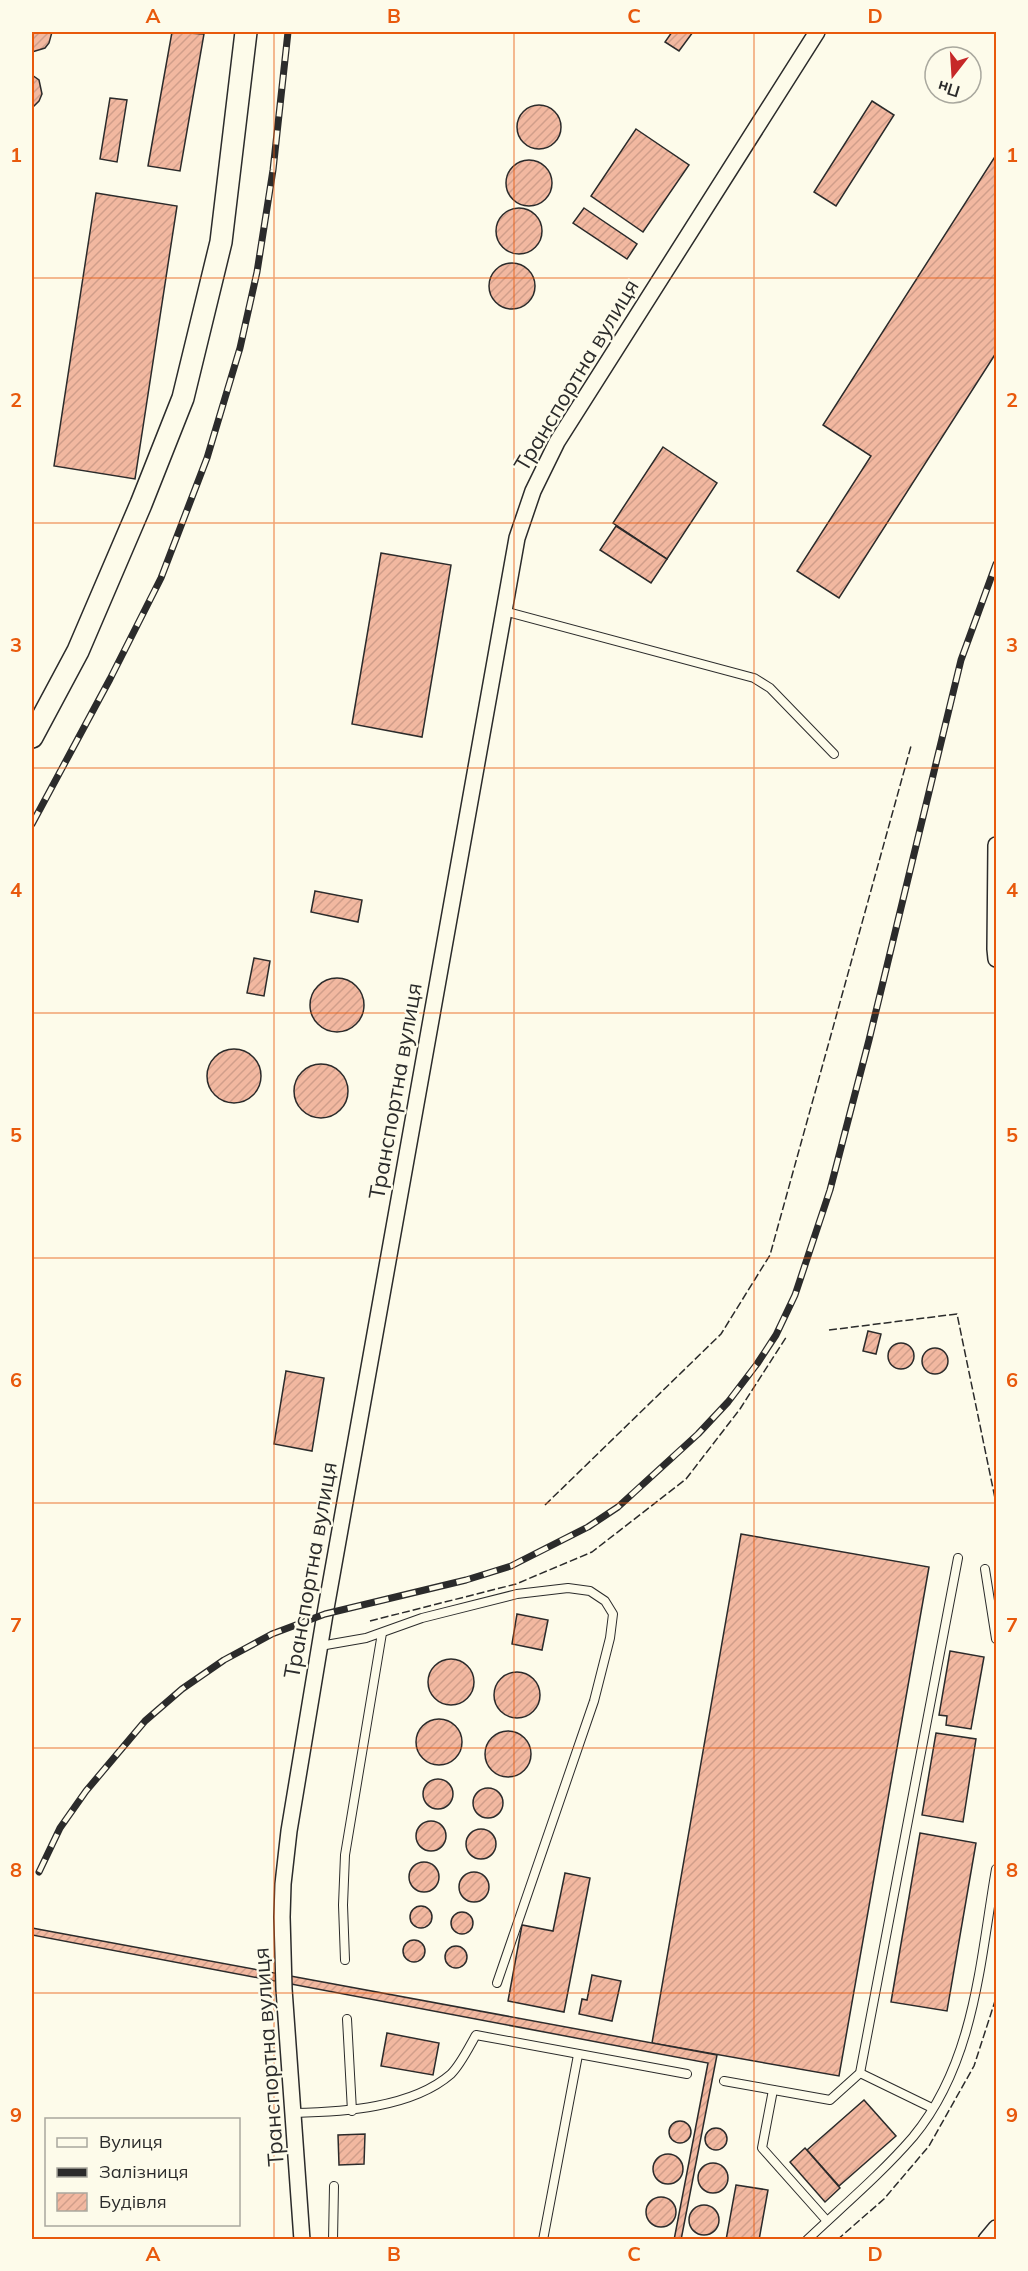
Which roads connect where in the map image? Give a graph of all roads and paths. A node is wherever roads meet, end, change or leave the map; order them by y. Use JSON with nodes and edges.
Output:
{"nodes":[{"id":1,"x":246,"y":32,"type":"edge"},
{"id":2,"x":817,"y":32,"type":"edge"},
{"id":3,"x":504,"y":611,"type":"junction"},
{"id":4,"x":32,"y":737,"type":"edge"},
{"id":5,"x":834,"y":754,"type":"dead end"},
{"id":6,"x":996,"y":845,"type":"edge"},
{"id":7,"x":996,"y":959,"type":"edge"},
{"id":8,"x":958,"y":1558,"type":"dead end"},
{"id":9,"x":985,"y":1569,"type":"dead end"},
{"id":10,"x":382,"y":1633,"type":"junction"},
{"id":11,"x":996,"y":1640,"type":"edge"},
{"id":12,"x":320,"y":1646,"type":"junction"},
{"id":13,"x":996,"y":1869,"type":"edge"},
{"id":14,"x":345,"y":1960,"type":"dead end"},
{"id":15,"x":496,"y":1983,"type":"dead end"},
{"id":16,"x":347,"y":2019,"type":"dead end"},
{"id":17,"x":578,"y":2055,"type":"junction"},
{"id":18,"x":860,"y":2073,"type":"junction"},
{"id":19,"x":687,"y":2074,"type":"dead end"},
{"id":20,"x":724,"y":2081,"type":"dead end"},
{"id":21,"x":774,"y":2090,"type":"junction"},
{"id":22,"x":932,"y":2108,"type":"junction"},
{"id":23,"x":352,"y":2111,"type":"junction"},
{"id":24,"x":294,"y":2113,"type":"junction"},
{"id":25,"x":334,"y":2186,"type":"dead end"},
{"id":26,"x":827,"y":2221,"type":"junction"},
{"id":27,"x":996,"y":2228,"type":"edge"},
{"id":28,"x":302,"y":2240,"type":"edge"},
{"id":29,"x":333,"y":2240,"type":"edge"},
{"id":30,"x":543,"y":2240,"type":"edge"},
{"id":31,"x":807,"y":2240,"type":"edge"},
{"id":32,"x":986,"y":2240,"type":"edge"}],
"edges":[{"from":1,"to":4,"type":"street"},
{"from":2,"to":3,"type":"street","name":"Транспортна вулиця"},
{"from":3,"to":5,"type":"lane"},
{"from":3,"to":12,"type":"street","name":"Транспортна вулиця"},
{"from":6,"to":7,"type":"street"},
{"from":8,"to":18,"type":"lane"},
{"from":9,"to":11,"type":"lane"},
{"from":10,"to":12,"type":"lane"},
{"from":10,"to":14,"type":"lane"},
{"from":10,"to":15,"type":"lane"},
{"from":12,"to":24,"type":"street","name":"Транспортна вулиця"},
{"from":13,"to":22,"type":"lane"},
{"from":16,"to":23,"type":"lane"},
{"from":17,"to":19,"type":"lane"},
{"from":17,"to":23,"type":"lane"},
{"from":17,"to":30,"type":"lane"},
{"from":18,"to":21,"type":"lane"},
{"from":18,"to":22,"type":"lane"},
{"from":20,"to":21,"type":"lane"},
{"from":21,"to":26,"type":"lane"},
{"from":22,"to":26,"type":"lane"},
{"from":23,"to":24,"type":"lane"},
{"from":24,"to":28,"type":"street","name":"Транспортна вулиця"},
{"from":25,"to":29,"type":"lane"},
{"from":26,"to":31,"type":"lane"},
{"from":27,"to":32,"type":"street"}]}
